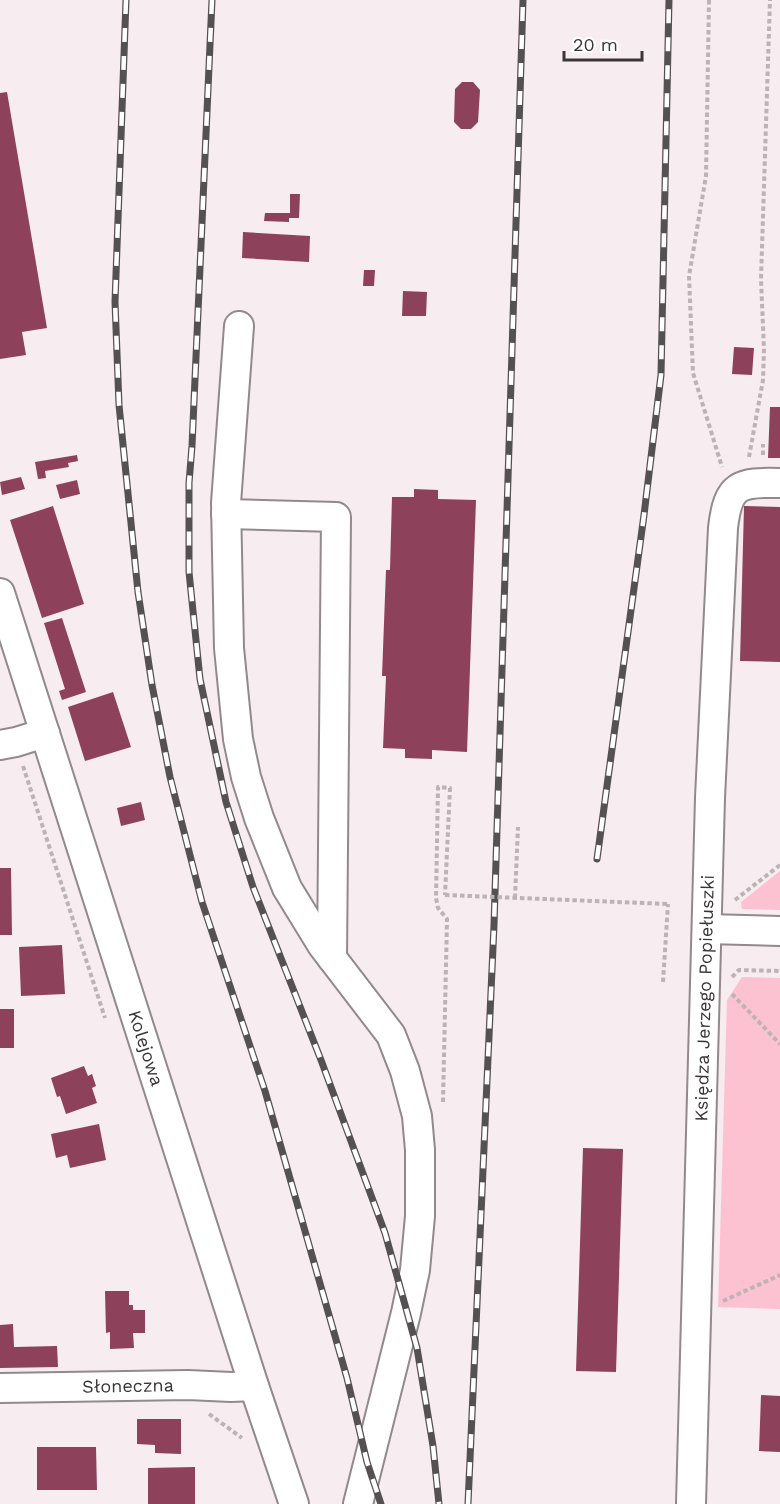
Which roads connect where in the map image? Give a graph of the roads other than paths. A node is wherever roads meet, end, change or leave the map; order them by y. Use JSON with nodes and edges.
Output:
{"nodes":[{"id":1,"x":239,"y":326,"type":"dead end"},
{"id":2,"x":780,"y":483,"type":"edge"},
{"id":3,"x":226,"y":514,"type":"junction"},
{"id":4,"x":2,"y":607,"type":"edge"},
{"id":5,"x":45,"y":733,"type":"junction"},
{"id":6,"x":8,"y":743,"type":"edge"},
{"id":7,"x":706,"y":929,"type":"junction"},
{"id":8,"x":780,"y":931,"type":"edge"},
{"id":9,"x":332,"y":958,"type":"junction"},
{"id":10,"x":254,"y":1386,"type":"junction"},
{"id":11,"x":0,"y":1388,"type":"edge"},
{"id":12,"x":294,"y":1504,"type":"edge"},
{"id":13,"x":358,"y":1504,"type":"edge"},
{"id":14,"x":691,"y":1504,"type":"edge"}],
"edges":[{"from":1,"to":3,"type":"street"},
{"from":2,"to":7,"type":"street","name":"Księdza Jerzego Popiełuszki"},
{"from":3,"to":9,"type":"street"},
{"from":3,"to":9,"type":"street"},
{"from":4,"to":5,"type":"street","name":"Kolejowa"},
{"from":5,"to":6,"type":"street"},
{"from":5,"to":10,"type":"street","name":"Kolejowa"},
{"from":7,"to":8,"type":"street"},
{"from":7,"to":14,"type":"street","name":"Księdza Jerzego Popiełuszki"},
{"from":9,"to":13,"type":"street"},
{"from":10,"to":11,"type":"street","name":"Słoneczna"},
{"from":10,"to":12,"type":"street","name":"Kolejowa"}]}
